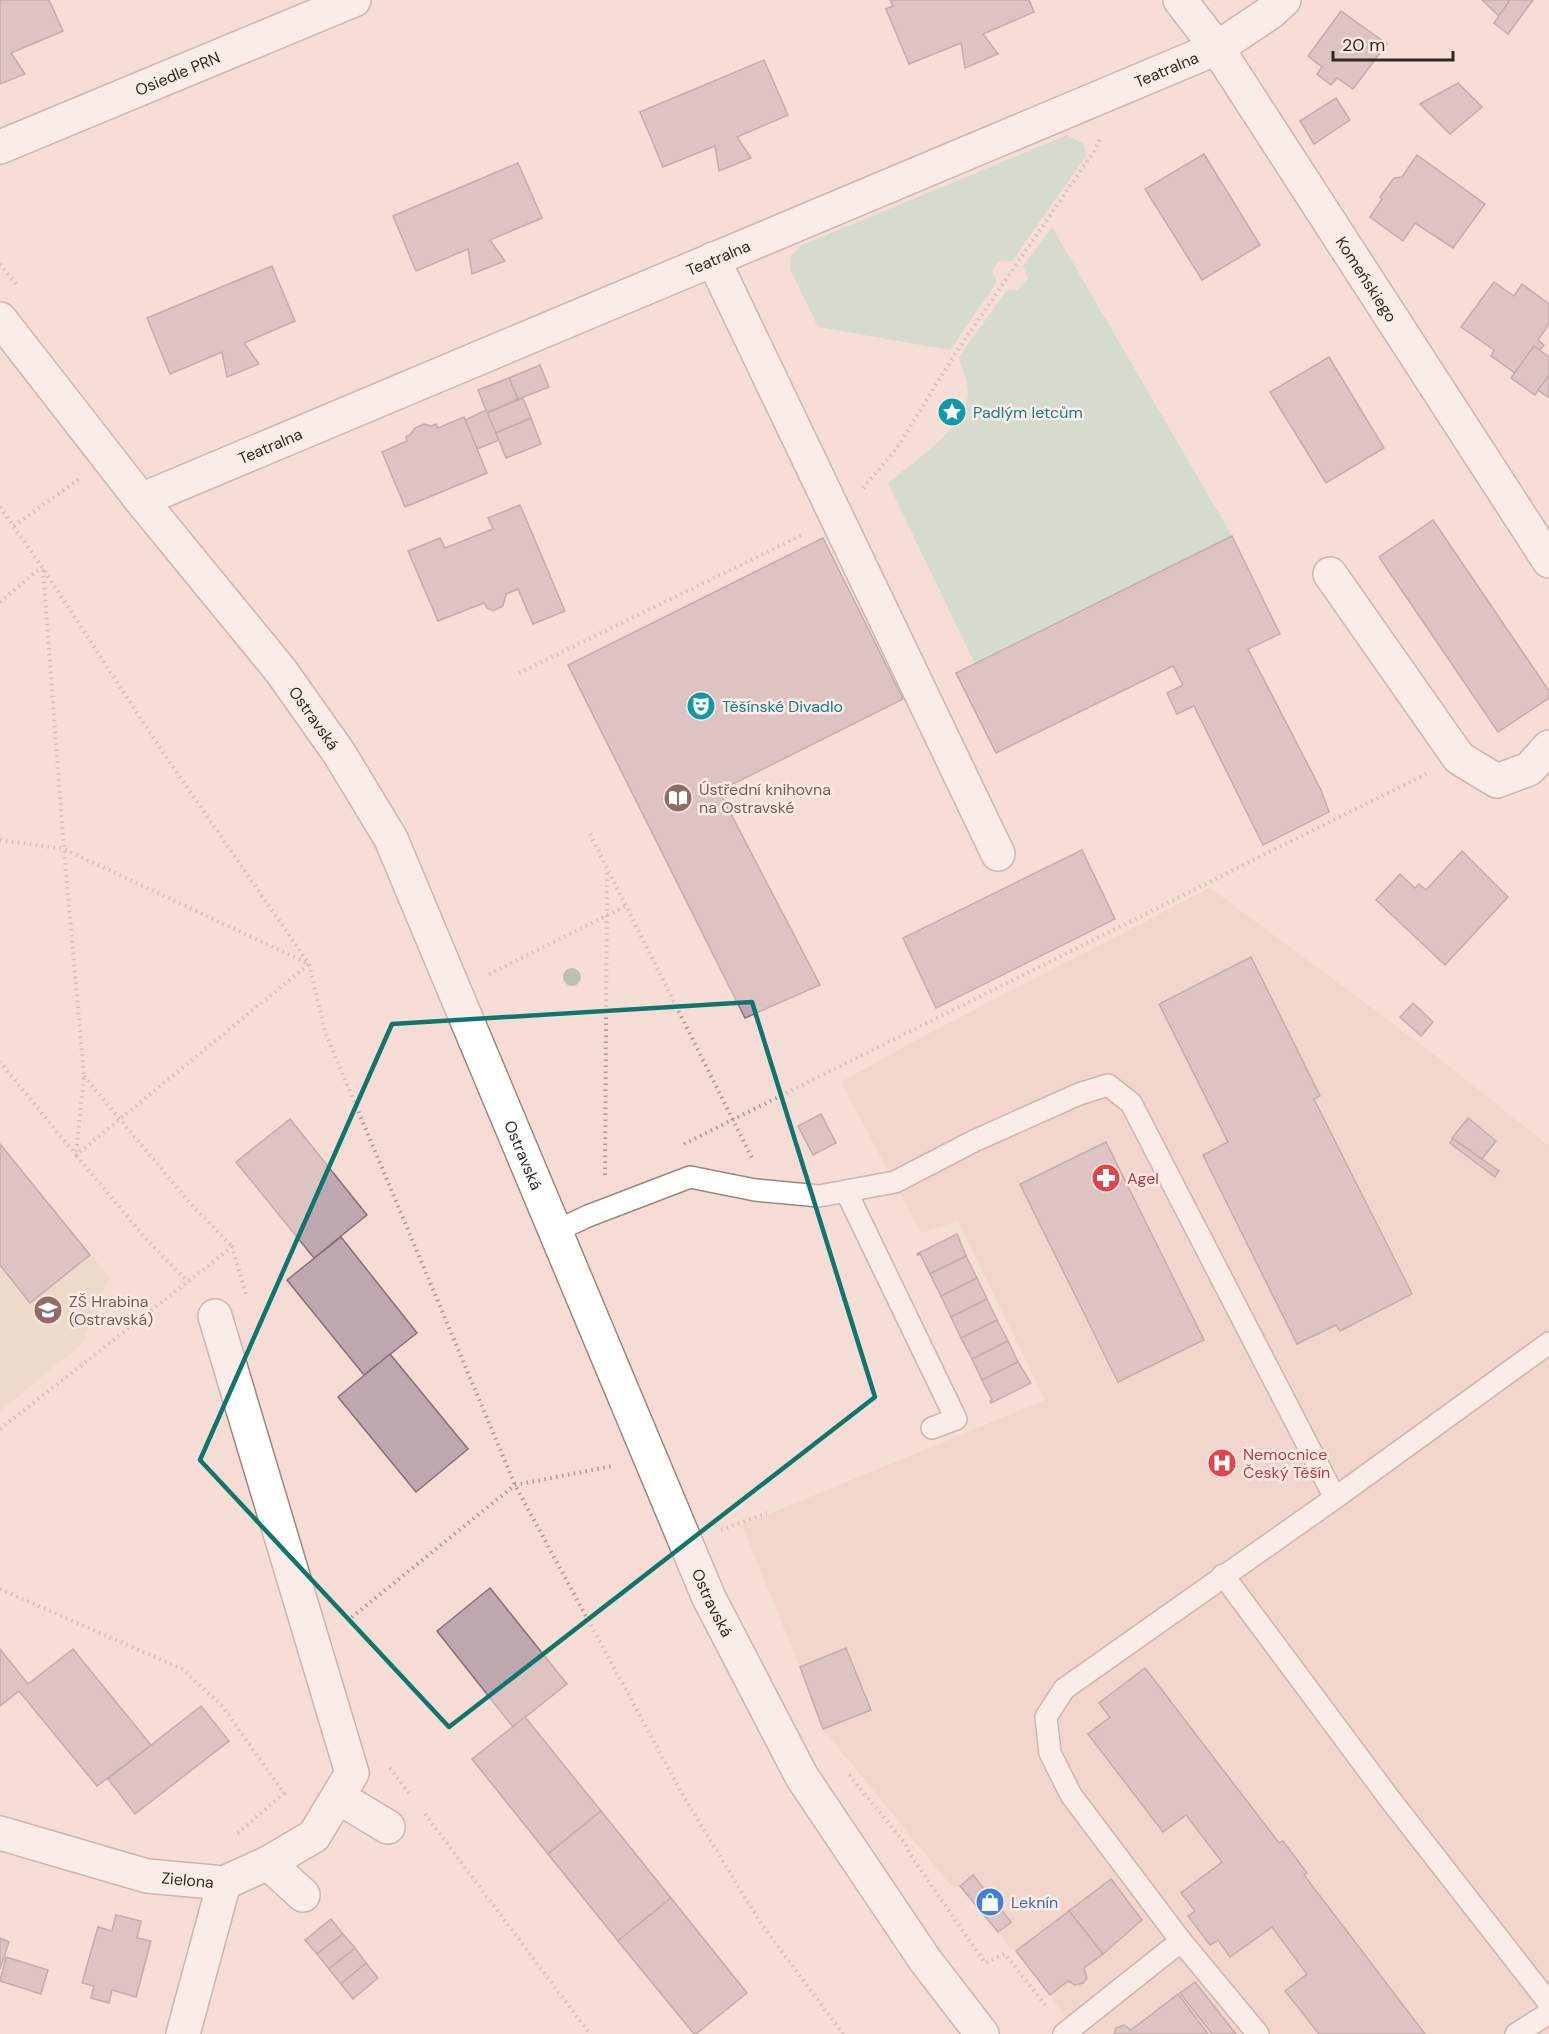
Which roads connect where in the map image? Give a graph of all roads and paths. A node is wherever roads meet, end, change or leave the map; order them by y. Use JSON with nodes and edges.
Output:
{"nodes":[{"id":1,"x":354,"y":0,"type":"edge"},
{"id":2,"x":1180,"y":0,"type":"edge"},
{"id":3,"x":1284,"y":0,"type":"edge"},
{"id":4,"x":1217,"y":48,"type":"junction"},
{"id":5,"x":1128,"y":85,"type":"junction"},
{"id":6,"x":0,"y":147,"type":"edge"},
{"id":7,"x":713,"y":259,"type":"junction"},
{"id":8,"x":0,"y":319,"type":"edge"},
{"id":9,"x":79,"y":478,"type":"dead end"},
{"id":10,"x":141,"y":500,"type":"junction"},
{"id":11,"x":0,"y":507,"type":"edge"},
{"id":12,"x":837,"y":519,"type":"junction"},
{"id":13,"x":14,"y":526,"type":"junction"},
{"id":14,"x":1549,"y":561,"type":"edge"},
{"id":15,"x":42,"y":567,"type":"junction"},
{"id":16,"x":1330,"y":574,"type":"dead end"},
{"id":17,"x":0,"y":602,"type":"edge"},
{"id":18,"x":519,"y":674,"type":"dead end"},
{"id":19,"x":1549,"y":747,"type":"edge"},
{"id":20,"x":1459,"y":758,"type":"junction"},
{"id":21,"x":590,"y":834,"type":"dead end"},
{"id":22,"x":0,"y":840,"type":"edge"},
{"id":23,"x":64,"y":849,"type":"junction"},
{"id":24,"x":998,"y":854,"type":"dead end"},
{"id":25,"x":607,"y":869,"type":"junction"},
{"id":26,"x":626,"y":906,"type":"junction"},
{"id":27,"x":607,"y":916,"type":"junction"},
{"id":28,"x":309,"y":964,"type":"junction"},
{"id":29,"x":483,"y":977,"type":"dead end"},
{"id":30,"x":0,"y":1062,"type":"edge"},
{"id":31,"x":84,"y":1076,"type":"junction"},
{"id":32,"x":120,"y":1117,"type":"junction"},
{"id":33,"x":733,"y":1120,"type":"junction"},
{"id":34,"x":674,"y":1149,"type":"dead end"},
{"id":35,"x":76,"y":1155,"type":"junction"},
{"id":36,"x":614,"y":1176,"type":"dead end"},
{"id":37,"x":769,"y":1191,"type":"junction"},
{"id":38,"x":846,"y":1191,"type":"junction"},
{"id":39,"x":556,"y":1231,"type":"junction"},
{"id":40,"x":232,"y":1247,"type":"dead end"},
{"id":41,"x":215,"y":1316,"type":"joint"},
{"id":42,"x":1549,"y":1343,"type":"edge"},
{"id":43,"x":932,"y":1428,"type":"dead end"},
{"id":44,"x":651,"y":1458,"type":"junction"},
{"id":45,"x":515,"y":1485,"type":"junction"},
{"id":46,"x":1335,"y":1498,"type":"junction"},
{"id":47,"x":767,"y":1513,"type":"dead end"},
{"id":48,"x":720,"y":1530,"type":"dead end"},
{"id":49,"x":1223,"y":1575,"type":"junction"},
{"id":50,"x":0,"y":1589,"type":"edge"},
{"id":51,"x":341,"y":1625,"type":"dead end"},
{"id":52,"x":338,"y":1797,"type":"junction"},
{"id":53,"x":388,"y":1827,"type":"dead end"},
{"id":54,"x":0,"y":1833,"type":"edge"},
{"id":55,"x":232,"y":1838,"type":"dead end"},
{"id":56,"x":268,"y":1863,"type":"junction"},
{"id":57,"x":224,"y":1883,"type":"junction"},
{"id":58,"x":303,"y":1895,"type":"dead end"},
{"id":59,"x":1181,"y":1941,"type":"junction"},
{"id":60,"x":1005,"y":1954,"type":"dead end"},
{"id":61,"x":1549,"y":2003,"type":"edge"},
{"id":62,"x":1549,"y":2013,"type":"edge"},
{"id":63,"x":1065,"y":2033,"type":"edge"},
{"id":64,"x":183,"y":2034,"type":"edge"},
{"id":65,"x":843,"y":2034,"type":"edge"},
{"id":66,"x":982,"y":2034,"type":"edge"},
{"id":67,"x":1258,"y":2034,"type":"edge"},
{"id":68,"x":1516,"y":2034,"type":"edge"}],
"edges":[{"from":1,"to":6,"type":"street","name":"Osiedle PRN"},
{"from":2,"to":4,"type":"street","name":"Komeńskiego"},
{"from":3,"to":4,"type":"street","name":"Teatralna"},
{"from":4,"to":5,"type":"street","name":"Teatralna"},
{"from":4,"to":14,"type":"street","name":"Komeńskiego"},
{"from":5,"to":7,"type":"street","name":"Teatralna"},
{"from":5,"to":12,"type":"path"},
{"from":7,"to":10,"type":"street","name":"Teatralna"},
{"from":7,"to":12,"type":"street"},
{"from":8,"to":10,"type":"street","name":"Ostravská"},
{"from":9,"to":13,"type":"path"},
{"from":10,"to":39,"type":"street","name":"Ostravská"},
{"from":11,"to":13,"type":"path"},
{"from":12,"to":18,"type":"path"},
{"from":12,"to":24,"type":"street"},
{"from":13,"to":15,"type":"path"},
{"from":15,"to":17,"type":"path"},
{"from":15,"to":23,"type":"path"},
{"from":15,"to":28,"type":"path"},
{"from":16,"to":20,"type":"street"},
{"from":19,"to":20,"type":"street"},
{"from":20,"to":33,"type":"path"},
{"from":21,"to":25,"type":"path"},
{"from":22,"to":23,"type":"path"},
{"from":23,"to":28,"type":"path"},
{"from":23,"to":31,"type":"path"},
{"from":25,"to":26,"type":"path"},
{"from":25,"to":27,"type":"path"},
{"from":26,"to":27,"type":"path"},
{"from":26,"to":33,"type":"path"},
{"from":27,"to":29,"type":"path"},
{"from":27,"to":36,"type":"path"},
{"from":28,"to":32,"type":"path"},
{"from":28,"to":45,"type":"path"},
{"from":30,"to":35,"type":"path"},
{"from":31,"to":32,"type":"path"},
{"from":31,"to":35,"type":"path"},
{"from":32,"to":35,"type":"path"},
{"from":32,"to":40,"type":"path"},
{"from":33,"to":34,"type":"path"},
{"from":33,"to":37,"type":"path"},
{"from":35,"to":41,"type":"path"},
{"from":37,"to":38,"type":"lane"},
{"from":37,"to":39,"type":"lane"},
{"from":38,"to":43,"type":"lane"},
{"from":38,"to":46,"type":"lane"},
{"from":39,"to":44,"type":"street","name":"Ostravská"},
{"from":41,"to":52,"type":"street"},
{"from":42,"to":46,"type":"lane"},
{"from":44,"to":45,"type":"path"},
{"from":44,"to":66,"type":"street","name":"Ostravská"},
{"from":45,"to":51,"type":"path"},
{"from":45,"to":65,"type":"path"},
{"from":46,"to":49,"type":"lane"},
{"from":47,"to":48,"type":"path"},
{"from":49,"to":59,"type":"lane"},
{"from":49,"to":61,"type":"lane"},
{"from":50,"to":55,"type":"path"},
{"from":52,"to":53,"type":"street"},
{"from":52,"to":56,"type":"street"},
{"from":54,"to":57,"type":"street","name":"Zielona"},
{"from":56,"to":57,"type":"street"},
{"from":56,"to":58,"type":"street"},
{"from":57,"to":64,"type":"street","name":"Zielona"},
{"from":59,"to":63,"type":"lane"},
{"from":59,"to":67,"type":"lane"},
{"from":60,"to":63,"type":"path"},
{"from":62,"to":68,"type":"lane"}]}
